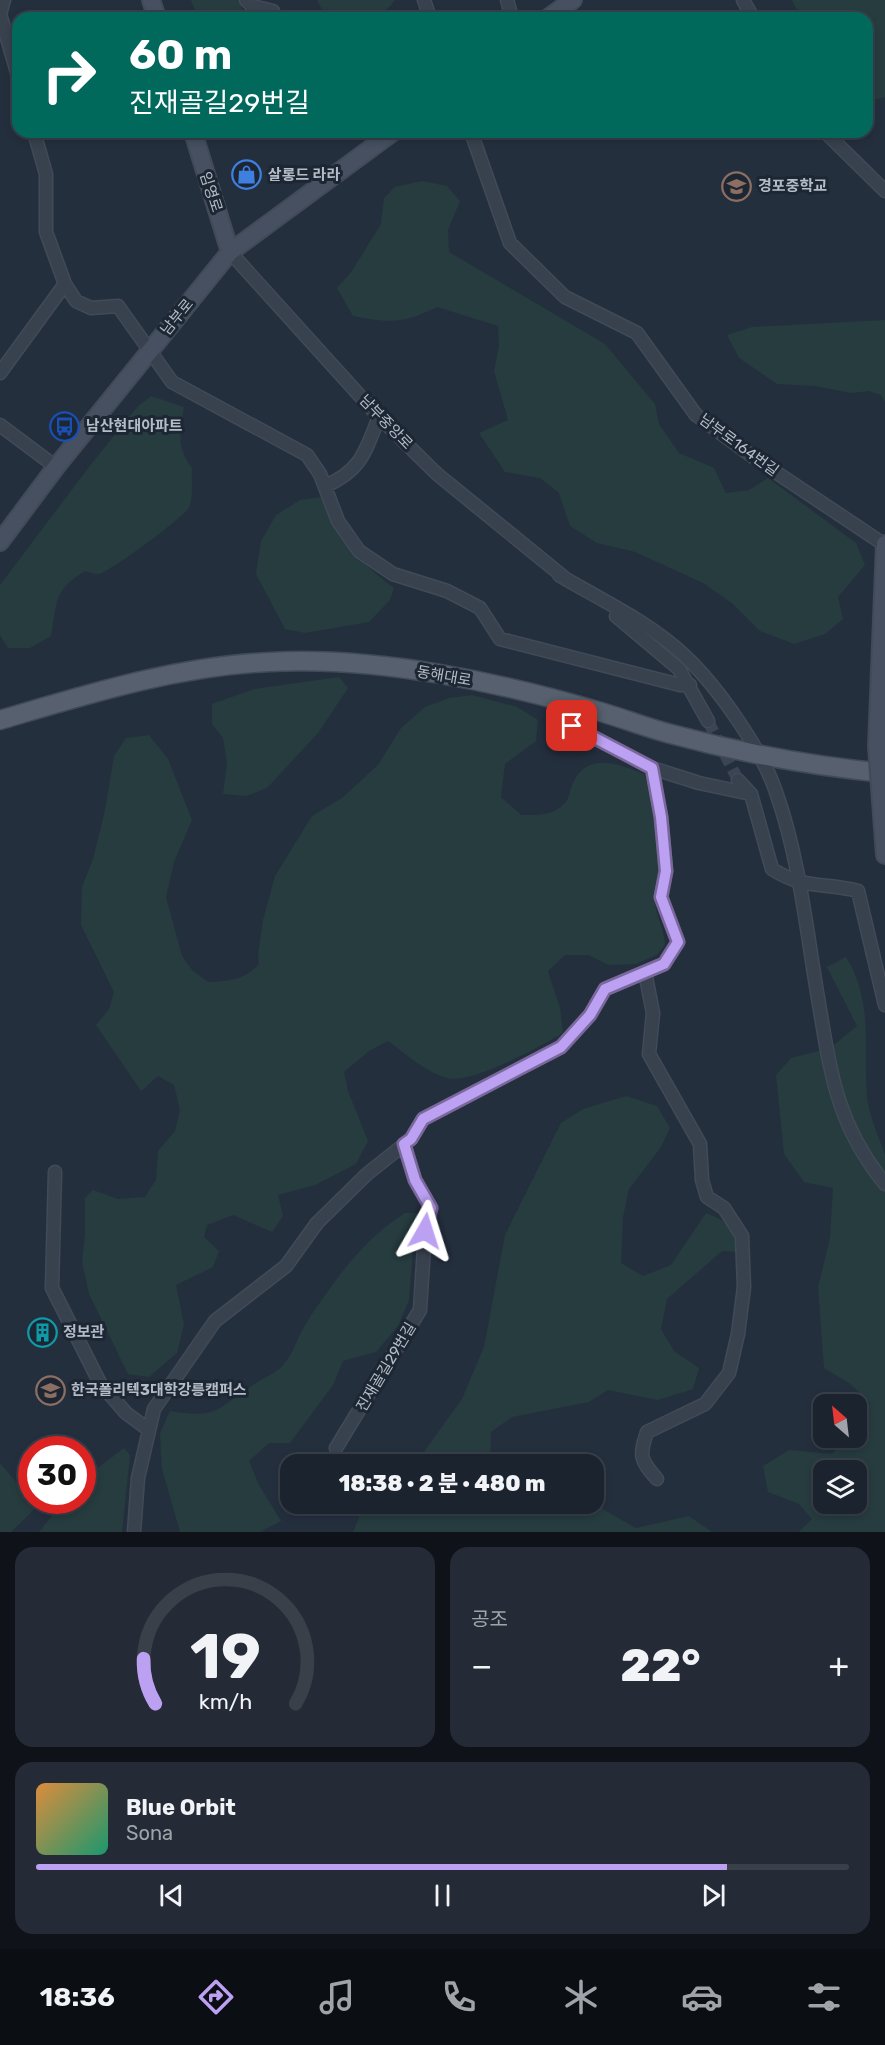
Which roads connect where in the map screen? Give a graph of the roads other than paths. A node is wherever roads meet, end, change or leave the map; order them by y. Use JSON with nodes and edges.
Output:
{"nodes":[{"id":1,"x":4,"y":0,"type":"edge"},
{"id":2,"x":15,"y":0,"type":"edge"},
{"id":3,"x":246,"y":0,"type":"edge"},
{"id":4,"x":573,"y":0,"type":"edge"},
{"id":5,"x":273,"y":11,"type":"dead end"},
{"id":6,"x":556,"y":12,"type":"edge"},
{"id":7,"x":0,"y":14,"type":"edge"},
{"id":8,"x":12,"y":55,"type":"edge"},
{"id":9,"x":36,"y":138,"type":"edge"},
{"id":10,"x":194,"y":138,"type":"edge"},
{"id":11,"x":385,"y":138,"type":"edge"},
{"id":12,"x":473,"y":138,"type":"edge"},
{"id":13,"x":831,"y":138,"type":"edge"},
{"id":14,"x":885,"y":191,"type":"edge"},
{"id":15,"x":230,"y":252,"type":"junction"},
{"id":16,"x":65,"y":284,"type":"junction"},
{"id":17,"x":150,"y":351,"type":"junction"},
{"id":18,"x":0,"y":373,"type":"edge"},
{"id":19,"x":379,"y":417,"type":"junction"},
{"id":20,"x":0,"y":425,"type":"edge"},
{"id":21,"x":56,"y":467,"type":"junction"},
{"id":22,"x":325,"y":486,"type":"junction"},
{"id":23,"x":0,"y":542,"type":"edge"},
{"id":24,"x":885,"y":544,"type":"edge"},
{"id":25,"x":559,"y":575,"type":"junction"},
{"id":26,"x":690,"y":685,"type":"junction"},
{"id":27,"x":881,"y":695,"type":"edge"},
{"id":28,"x":0,"y":720,"type":"edge"},
{"id":29,"x":708,"y":721,"type":"tunnel mouth"},
{"id":30,"x":572,"y":726,"type":"dead end"},
{"id":31,"x":757,"y":754,"type":"junction"},
{"id":32,"x":652,"y":768,"type":"junction"},
{"id":33,"x":885,"y":773,"type":"edge"},
{"id":34,"x":738,"y":780,"type":"tunnel mouth"},
{"id":35,"x":752,"y":794,"type":"junction"},
{"id":36,"x":885,"y":855,"type":"edge"},
{"id":37,"x":798,"y":883,"type":"junction"},
{"id":38,"x":645,"y":972,"type":"junction"},
{"id":39,"x":885,"y":1005,"type":"edge"},
{"id":40,"x":404,"y":1144,"type":"junction"},
{"id":41,"x":55,"y":1172,"type":"dead end"},
{"id":42,"x":885,"y":1184,"type":"edge"},
{"id":43,"x":149,"y":1430,"type":"junction"},
{"id":44,"x":336,"y":1448,"type":"dead end"},
{"id":45,"x":657,"y":1479,"type":"dead end"},
{"id":46,"x":134,"y":1532,"type":"edge"}],
"edges":[{"from":1,"to":7,"type":"street"},
{"from":2,"to":7,"type":"street"},
{"from":3,"to":5,"type":"street"},
{"from":4,"to":6,"type":"street"},
{"from":7,"to":8,"type":"street"},
{"from":9,"to":16,"type":"street"},
{"from":10,"to":15,"type":"street","name":"임영로"},
{"from":11,"to":15,"type":"street","name":"남부로"},
{"from":12,"to":24,"type":"street","name":"남부로164번길"},
{"from":13,"to":14,"type":"street"},
{"from":15,"to":17,"type":"street","name":"남부로"},
{"from":15,"to":19,"type":"street","name":"남부중앙로"},
{"from":16,"to":17,"type":"street"},
{"from":16,"to":18,"type":"street"},
{"from":17,"to":21,"type":"street","name":"남부로"},
{"from":17,"to":22,"type":"street"},
{"from":19,"to":22,"type":"street"},
{"from":19,"to":25,"type":"street","name":"남부중앙로"},
{"from":20,"to":21,"type":"street"},
{"from":21,"to":23,"type":"street","name":"남부로"},
{"from":22,"to":26,"type":"street"},
{"from":24,"to":27,"type":"street"},
{"from":25,"to":26,"type":"street","name":"남부중앙로"},
{"from":25,"to":31,"type":"street","name":"남부중앙로"},
{"from":26,"to":29,"type":"street","name":"남부중앙로"},
{"from":27,"to":36,"type":"street","bridge":true},
{"from":28,"to":31,"type":"main road","name":"동해대로"},
{"from":30,"to":32,"type":"street"},
{"from":31,"to":33,"type":"main road","name":"동해대로"},
{"from":31,"to":37,"type":"street","name":"남부중앙로"},
{"from":32,"to":35,"type":"street"},
{"from":32,"to":38,"type":"street"},
{"from":34,"to":35,"type":"street"},
{"from":35,"to":37,"type":"street"},
{"from":37,"to":39,"type":"street"},
{"from":37,"to":42,"type":"street","name":"남부중앙로"},
{"from":38,"to":40,"type":"street"},
{"from":38,"to":45,"type":"street"},
{"from":40,"to":43,"type":"street"},
{"from":40,"to":44,"type":"street","name":"진재골길29번길"},
{"from":41,"to":43,"type":"street"},
{"from":43,"to":46,"type":"street"}]}
